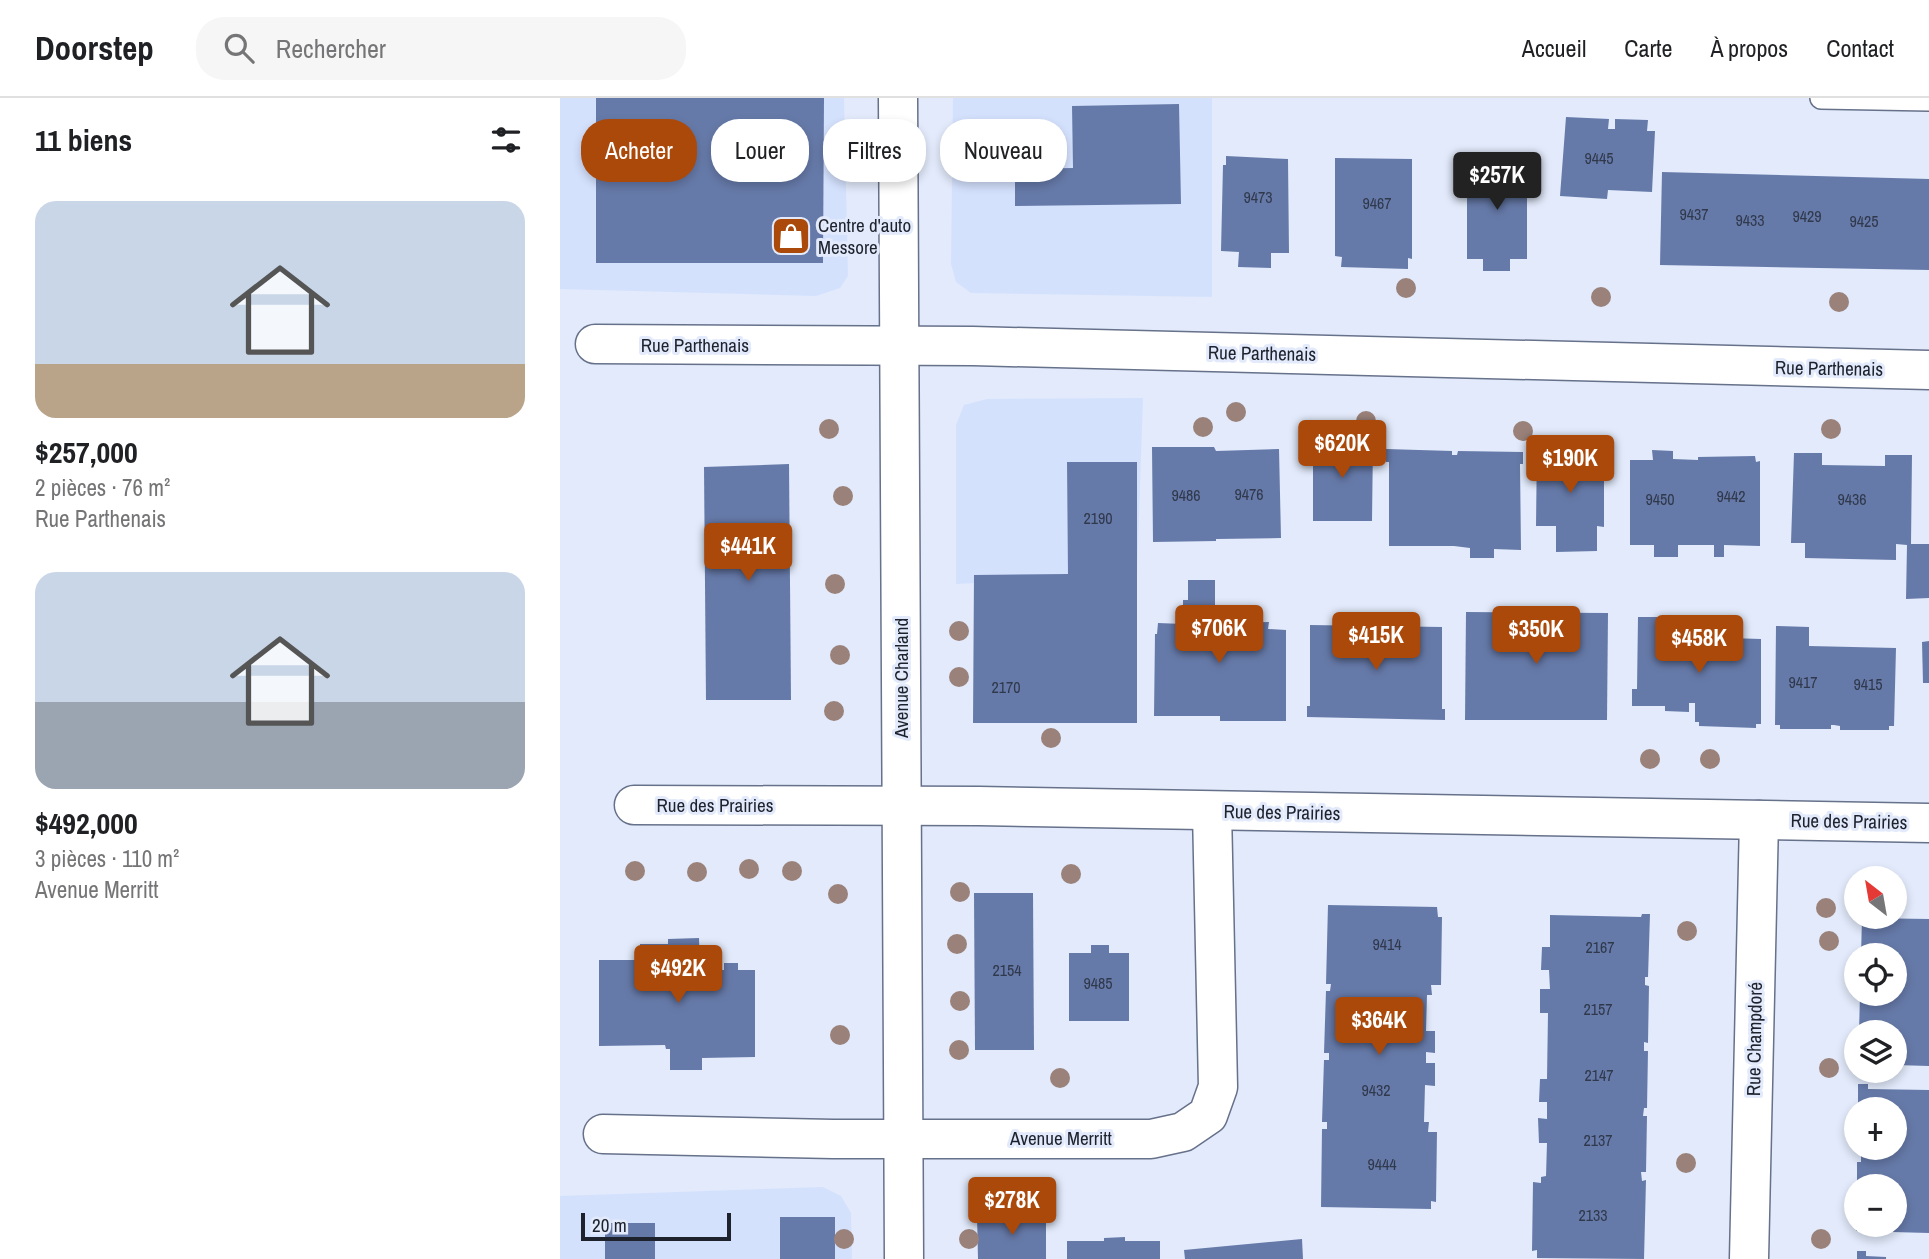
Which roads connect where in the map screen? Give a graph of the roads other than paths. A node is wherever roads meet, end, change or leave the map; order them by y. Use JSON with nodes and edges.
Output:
{"nodes":[{"id":1,"x":898,"y":98,"type":"edge"},
{"id":2,"x":1821,"y":98,"type":"edge"},
{"id":3,"x":1929,"y":100,"type":"edge"},
{"id":4,"x":595,"y":344,"type":"dead end"},
{"id":5,"x":900,"y":345,"type":"junction"},
{"id":6,"x":1929,"y":370,"type":"edge"},
{"id":7,"x":634,"y":805,"type":"dead end"},
{"id":8,"x":902,"y":807,"type":"junction"},
{"id":9,"x":1212,"y":811,"type":"junction"},
{"id":10,"x":1759,"y":820,"type":"junction"},
{"id":11,"x":1929,"y":822,"type":"edge"},
{"id":12,"x":603,"y":1134,"type":"dead end"},
{"id":13,"x":903,"y":1139,"type":"junction"},
{"id":14,"x":904,"y":1259,"type":"edge"},
{"id":15,"x":1749,"y":1259,"type":"edge"}],
"edges":[{"from":1,"to":5,"type":"street","name":"Avenue Charland"},
{"from":2,"to":3,"type":"lane"},
{"from":4,"to":5,"type":"street","name":"Rue Parthenais"},
{"from":5,"to":6,"type":"street","name":"Rue Parthenais"},
{"from":5,"to":8,"type":"street","name":"Avenue Charland"},
{"from":7,"to":8,"type":"street","name":"Rue des Prairies"},
{"from":8,"to":9,"type":"street","name":"Rue des Prairies"},
{"from":8,"to":13,"type":"street","name":"Avenue Charland"},
{"from":9,"to":10,"type":"street","name":"Rue des Prairies"},
{"from":9,"to":13,"type":"street","name":"Avenue Merritt"},
{"from":10,"to":11,"type":"street","name":"Rue des Prairies"},
{"from":10,"to":15,"type":"street","name":"Rue Champdoré"},
{"from":12,"to":13,"type":"street","name":"Avenue Merritt"},
{"from":13,"to":14,"type":"street","name":"Avenue Charland"}]}
